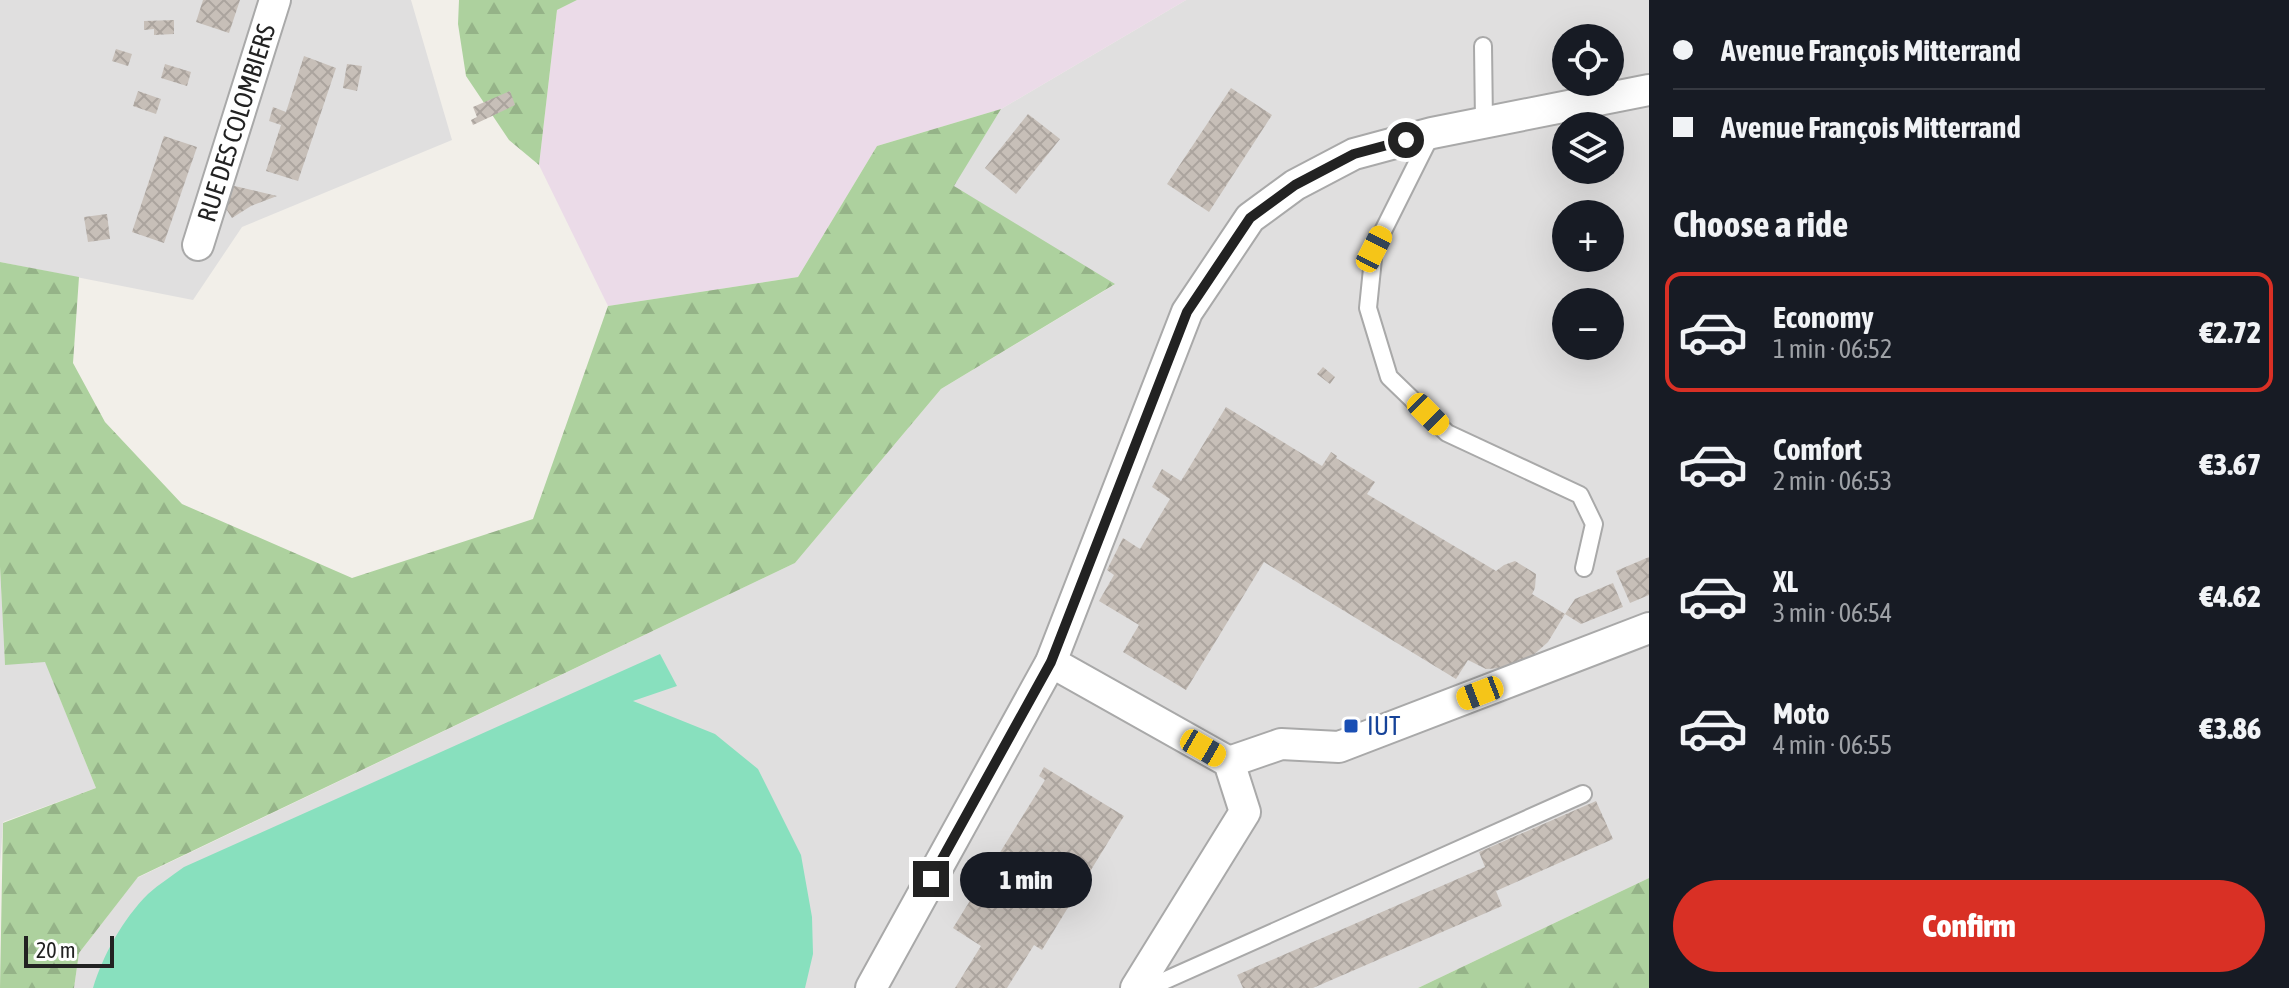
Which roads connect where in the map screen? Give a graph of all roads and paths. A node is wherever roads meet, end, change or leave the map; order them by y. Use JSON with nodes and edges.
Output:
{"nodes":[{"id":1,"x":275,"y":0,"type":"edge"},
{"id":2,"x":1483,"y":46,"type":"dead end"},
{"id":3,"x":1649,"y":90,"type":"edge"},
{"id":4,"x":1484,"y":122,"type":"junction"},
{"id":5,"x":1432,"y":133,"type":"junction"},
{"id":6,"x":198,"y":245,"type":"dead end"},
{"id":7,"x":1584,"y":568,"type":"dead end"},
{"id":8,"x":1649,"y":628,"type":"edge"},
{"id":9,"x":1051,"y":662,"type":"junction"},
{"id":10,"x":1229,"y":762,"type":"junction"},
{"id":11,"x":1583,"y":794,"type":"dead end"},
{"id":12,"x":871,"y":988,"type":"edge"},
{"id":13,"x":1136,"y":988,"type":"edge"},
{"id":14,"x":1148,"y":988,"type":"edge"}],
"edges":[{"from":1,"to":6,"type":"street","name":"RUE DES COLOMBIERS"},
{"from":2,"to":4,"type":"lane"},
{"from":3,"to":4,"type":"street"},
{"from":4,"to":5,"type":"street"},
{"from":5,"to":7,"type":"lane"},
{"from":5,"to":9,"type":"street"},
{"from":8,"to":10,"type":"street"},
{"from":9,"to":10,"type":"street"},
{"from":9,"to":12,"type":"street"},
{"from":10,"to":13,"type":"street"},
{"from":11,"to":14,"type":"lane"}]}
